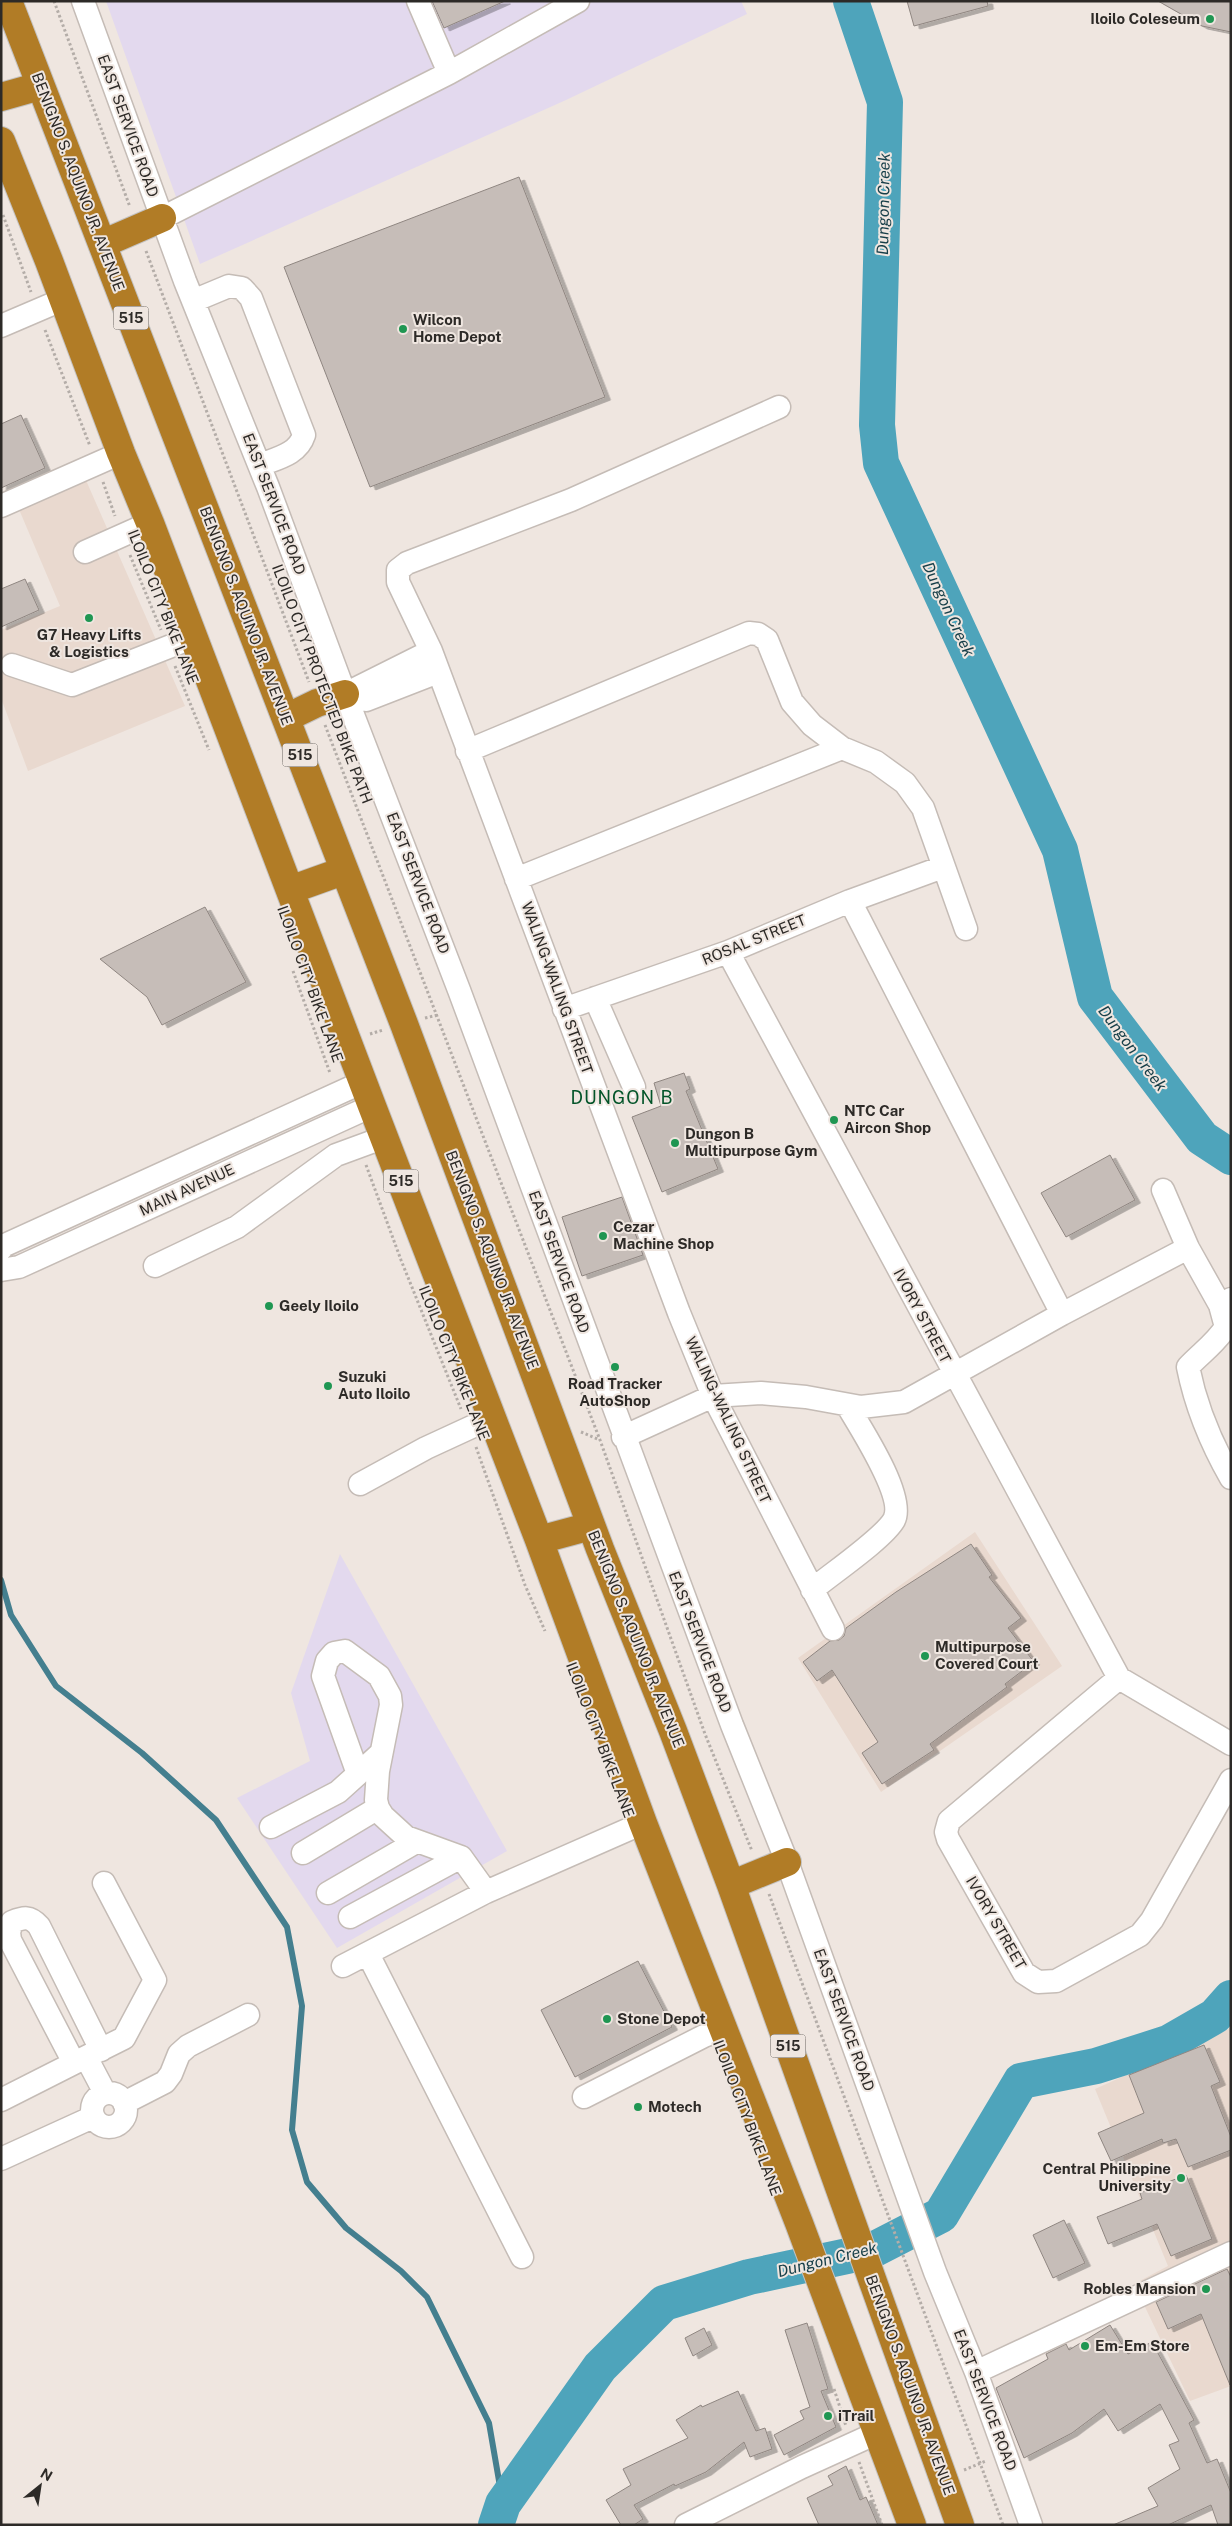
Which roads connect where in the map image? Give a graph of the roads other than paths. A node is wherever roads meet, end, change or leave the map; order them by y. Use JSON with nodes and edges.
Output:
{"nodes":[{"id":1,"x":8,"y":1,"type":"edge"},
{"id":2,"x":83,"y":1,"type":"edge"},
{"id":3,"x":418,"y":1,"type":"edge"},
{"id":4,"x":578,"y":1,"type":"edge"},
{"id":5,"x":449,"y":73,"type":"junction"},
{"id":6,"x":40,"y":86,"type":"junction"},
{"id":7,"x":1,"y":97,"type":"edge"},
{"id":8,"x":1,"y":140,"type":"edge"},
{"id":9,"x":7,"y":178,"type":"edge"},
{"id":10,"x":150,"y":224,"type":"junction"},
{"id":11,"x":102,"y":244,"type":"junction"},
{"id":12,"x":64,"y":299,"type":"junction"},
{"id":13,"x":193,"y":301,"type":"junction"},
{"id":14,"x":1,"y":326,"type":"edge"},
{"id":15,"x":779,"y":407,"type":"dead end"},
{"id":16,"x":107,"y":454,"type":"junction"},
{"id":17,"x":260,"y":465,"type":"junction"},
{"id":18,"x":1,"y":496,"type":"edge"},
{"id":19,"x":1,"y":506,"type":"edge"},
{"id":20,"x":150,"y":523,"type":"junction"},
{"id":21,"x":85,"y":552,"type":"dead end"},
{"id":22,"x":194,"y":637,"type":"junction"},
{"id":23,"x":434,"y":662,"type":"junction"},
{"id":24,"x":12,"y":665,"type":"dead end"},
{"id":25,"x":345,"y":694,"type":"junction"},
{"id":26,"x":286,"y":718,"type":"junction"},
{"id":27,"x":842,"y":748,"type":"junction"},
{"id":28,"x":467,"y":751,"type":"junction"},
{"id":29,"x":944,"y":867,"type":"junction"},
{"id":30,"x":343,"y":871,"type":"junction"},
{"id":31,"x":516,"y":879,"type":"junction"},
{"id":32,"x":290,"y":890,"type":"junction"},
{"id":33,"x":850,"y":901,"type":"junction"},
{"id":34,"x":966,"y":929,"type":"dead end"},
{"id":35,"x":728,"y":952,"type":"junction"},
{"id":36,"x":596,"y":998,"type":"junction"},
{"id":37,"x":564,"y":1009,"type":"junction"},
{"id":38,"x":634,"y":1087,"type":"dead end"},
{"id":39,"x":367,"y":1094,"type":"junction"},
{"id":40,"x":385,"y":1137,"type":"junction"},
{"id":41,"x":1163,"y":1190,"type":"dead end"},
{"id":42,"x":1188,"y":1248,"type":"junction"},
{"id":43,"x":1,"y":1249,"type":"edge"},
{"id":44,"x":155,"y":1266,"type":"dead end"},
{"id":45,"x":1,"y":1270,"type":"edge"},
{"id":46,"x":1225,"y":1302,"type":"edge"},
{"id":47,"x":1062,"y":1314,"type":"junction"},
{"id":48,"x":953,"y":1373,"type":"junction"},
{"id":49,"x":713,"y":1396,"type":"junction"},
{"id":50,"x":847,"y":1405,"type":"junction"},
{"id":51,"x":480,"y":1423,"type":"junction"},
{"id":52,"x":623,"y":1437,"type":"junction"},
{"id":53,"x":1231,"y":1478,"type":"edge"},
{"id":54,"x":360,"y":1484,"type":"dead end"},
{"id":55,"x":591,"y":1526,"type":"junction"},
{"id":56,"x":539,"y":1540,"type":"junction"},
{"id":57,"x":812,"y":1590,"type":"junction"},
{"id":58,"x":833,"y":1629,"type":"dead end"},
{"id":59,"x":1119,"y":1678,"type":"junction"},
{"id":60,"x":1231,"y":1744,"type":"edge"},
{"id":61,"x":381,"y":1753,"type":"junction"},
{"id":62,"x":358,"y":1774,"type":"junction"},
{"id":63,"x":1231,"y":1780,"type":"edge"},
{"id":64,"x":378,"y":1808,"type":"junction"},
{"id":65,"x":643,"y":1823,"type":"junction"},
{"id":66,"x":271,"y":1827,"type":"dead end"},
{"id":67,"x":416,"y":1842,"type":"junction"},
{"id":68,"x":303,"y":1853,"type":"dead end"},
{"id":69,"x":461,"y":1857,"type":"junction"},
{"id":70,"x":787,"y":1862,"type":"junction"},
{"id":71,"x":104,"y":1883,"type":"dead end"},
{"id":72,"x":731,"y":1884,"type":"junction"},
{"id":73,"x":486,"y":1892,"type":"junction"},
{"id":74,"x":328,"y":1893,"type":"dead end"},
{"id":75,"x":350,"y":1917,"type":"dead end"},
{"id":76,"x":368,"y":1954,"type":"junction"},
{"id":77,"x":343,"y":1966,"type":"dead end"},
{"id":78,"x":248,"y":2015,"type":"dead end"},
{"id":79,"x":723,"y":2029,"type":"junction"},
{"id":80,"x":87,"y":2057,"type":"junction"},
{"id":81,"x":104,"y":2092,"type":"junction"},
{"id":82,"x":584,"y":2097,"type":"dead end"},
{"id":83,"x":1,"y":2100,"type":"edge"},
{"id":84,"x":124,"y":2104,"type":"junction"},
{"id":85,"x":93,"y":2117,"type":"junction"},
{"id":86,"x":1,"y":2159,"type":"edge"},
{"id":87,"x":1231,"y":2253,"type":"edge"},
{"id":88,"x":522,"y":2257,"type":"dead end"},
{"id":89,"x":976,"y":2372,"type":"junction"},
{"id":90,"x":878,"y":2432,"type":"junction"},
{"id":91,"x":686,"y":2525,"type":"edge"},
{"id":92,"x":912,"y":2525,"type":"edge"},
{"id":93,"x":960,"y":2525,"type":"edge"},
{"id":94,"x":1031,"y":2525,"type":"edge"}],
"edges":[{"from":1,"to":6,"type":"highway","name":"BENIGNO S. AQUINO JR. AVENUE","number":"515"},
{"from":2,"to":10,"type":"street","name":"EAST SERVICE ROAD"},
{"from":3,"to":5,"type":"street"},
{"from":4,"to":5,"type":"street"},
{"from":5,"to":10,"type":"street"},
{"from":6,"to":7,"type":"highway"},
{"from":6,"to":11,"type":"highway","name":"BENIGNO S. AQUINO JR. AVENUE","number":"515"},
{"from":8,"to":9,"type":"highway","number":"515"},
{"from":9,"to":12,"type":"highway","number":"515"},
{"from":10,"to":11,"type":"highway"},
{"from":10,"to":13,"type":"street","name":"EAST SERVICE ROAD"},
{"from":11,"to":26,"type":"highway","name":"BENIGNO S. AQUINO JR. AVENUE","number":"515"},
{"from":12,"to":14,"type":"street"},
{"from":12,"to":16,"type":"highway","number":"515"},
{"from":13,"to":17,"type":"street","name":"EAST SERVICE ROAD"},
{"from":13,"to":17,"type":"street"},
{"from":15,"to":23,"type":"street","name":"WALING-WALING STREET"},
{"from":16,"to":18,"type":"street"},
{"from":16,"to":19,"type":"street"},
{"from":16,"to":20,"type":"highway","number":"515"},
{"from":17,"to":25,"type":"street","name":"EAST SERVICE ROAD"},
{"from":20,"to":21,"type":"street"},
{"from":20,"to":22,"type":"highway","number":"515"},
{"from":22,"to":24,"type":"street"},
{"from":22,"to":32,"type":"highway","number":"515"},
{"from":23,"to":25,"type":"street"},
{"from":23,"to":28,"type":"street","name":"WALING-WALING STREET"},
{"from":25,"to":26,"type":"highway"},
{"from":25,"to":52,"type":"street","name":"EAST SERVICE ROAD"},
{"from":26,"to":30,"type":"highway","name":"BENIGNO S. AQUINO JR. AVENUE","number":"515"},
{"from":27,"to":28,"type":"street"},
{"from":27,"to":29,"type":"street"},
{"from":27,"to":31,"type":"street"},
{"from":28,"to":31,"type":"street","name":"WALING-WALING STREET"},
{"from":29,"to":33,"type":"street","name":"ROSAL STREET"},
{"from":29,"to":34,"type":"street"},
{"from":30,"to":32,"type":"highway"},
{"from":30,"to":55,"type":"highway","name":"BENIGNO S. AQUINO JR. AVENUE","number":"515"},
{"from":31,"to":37,"type":"street","name":"WALING-WALING STREET"},
{"from":32,"to":39,"type":"highway","number":"515"},
{"from":33,"to":35,"type":"street","name":"ROSAL STREET"},
{"from":33,"to":47,"type":"street"},
{"from":35,"to":36,"type":"street","name":"ROSAL STREET"},
{"from":35,"to":48,"type":"street","name":"IVORY STREET"},
{"from":36,"to":37,"type":"street","name":"ROSAL STREET"},
{"from":36,"to":38,"type":"street"},
{"from":37,"to":49,"type":"street","name":"WALING-WALING STREET"},
{"from":39,"to":40,"type":"highway","number":"515"},
{"from":39,"to":43,"type":"street","name":"MAIN AVENUE"},
{"from":39,"to":45,"type":"street","name":"MAIN AVENUE"},
{"from":40,"to":44,"type":"street"},
{"from":40,"to":51,"type":"highway","number":"515"},
{"from":41,"to":42,"type":"street"},
{"from":42,"to":46,"type":"street"},
{"from":42,"to":47,"type":"street"},
{"from":46,"to":53,"type":"street"},
{"from":47,"to":48,"type":"street"},
{"from":48,"to":50,"type":"street"},
{"from":48,"to":59,"type":"street","name":"IVORY STREET"},
{"from":49,"to":50,"type":"street"},
{"from":49,"to":52,"type":"street"},
{"from":49,"to":57,"type":"street","name":"WALING-WALING STREET"},
{"from":50,"to":57,"type":"street"},
{"from":51,"to":54,"type":"street"},
{"from":51,"to":56,"type":"highway","number":"515"},
{"from":52,"to":70,"type":"street","name":"EAST SERVICE ROAD"},
{"from":55,"to":56,"type":"highway"},
{"from":55,"to":72,"type":"highway","name":"BENIGNO S. AQUINO JR. AVENUE","number":"515"},
{"from":56,"to":65,"type":"highway","number":"515"},
{"from":57,"to":58,"type":"street","name":"WALING-WALING STREET"},
{"from":59,"to":60,"type":"street"},
{"from":59,"to":63,"type":"street","name":"IVORY STREET"},
{"from":61,"to":62,"type":"street"},
{"from":61,"to":62,"type":"street"},
{"from":61,"to":64,"type":"street"},
{"from":62,"to":66,"type":"street"},
{"from":64,"to":67,"type":"street"},
{"from":64,"to":68,"type":"street"},
{"from":65,"to":73,"type":"street"},
{"from":65,"to":79,"type":"highway","number":"515"},
{"from":67,"to":69,"type":"street"},
{"from":67,"to":74,"type":"street"},
{"from":69,"to":73,"type":"street"},
{"from":69,"to":75,"type":"street"},
{"from":70,"to":72,"type":"highway"},
{"from":70,"to":89,"type":"street","name":"EAST SERVICE ROAD"},
{"from":71,"to":80,"type":"street"},
{"from":72,"to":93,"type":"highway","name":"BENIGNO S. AQUINO JR. AVENUE","number":"515"},
{"from":73,"to":76,"type":"street"},
{"from":76,"to":77,"type":"street"},
{"from":76,"to":88,"type":"street"},
{"from":78,"to":84,"type":"street"},
{"from":79,"to":82,"type":"street"},
{"from":79,"to":90,"type":"highway","number":"515"},
{"from":80,"to":80,"type":"street"},
{"from":80,"to":81,"type":"street"},
{"from":80,"to":83,"type":"street"},
{"from":81,"to":84,"type":"street"},
{"from":81,"to":85,"type":"street"},
{"from":84,"to":85,"type":"street"},
{"from":85,"to":86,"type":"street"},
{"from":87,"to":89,"type":"street"},
{"from":89,"to":94,"type":"street","name":"EAST SERVICE ROAD"},
{"from":90,"to":91,"type":"street"},
{"from":90,"to":92,"type":"highway","number":"515"}]}
